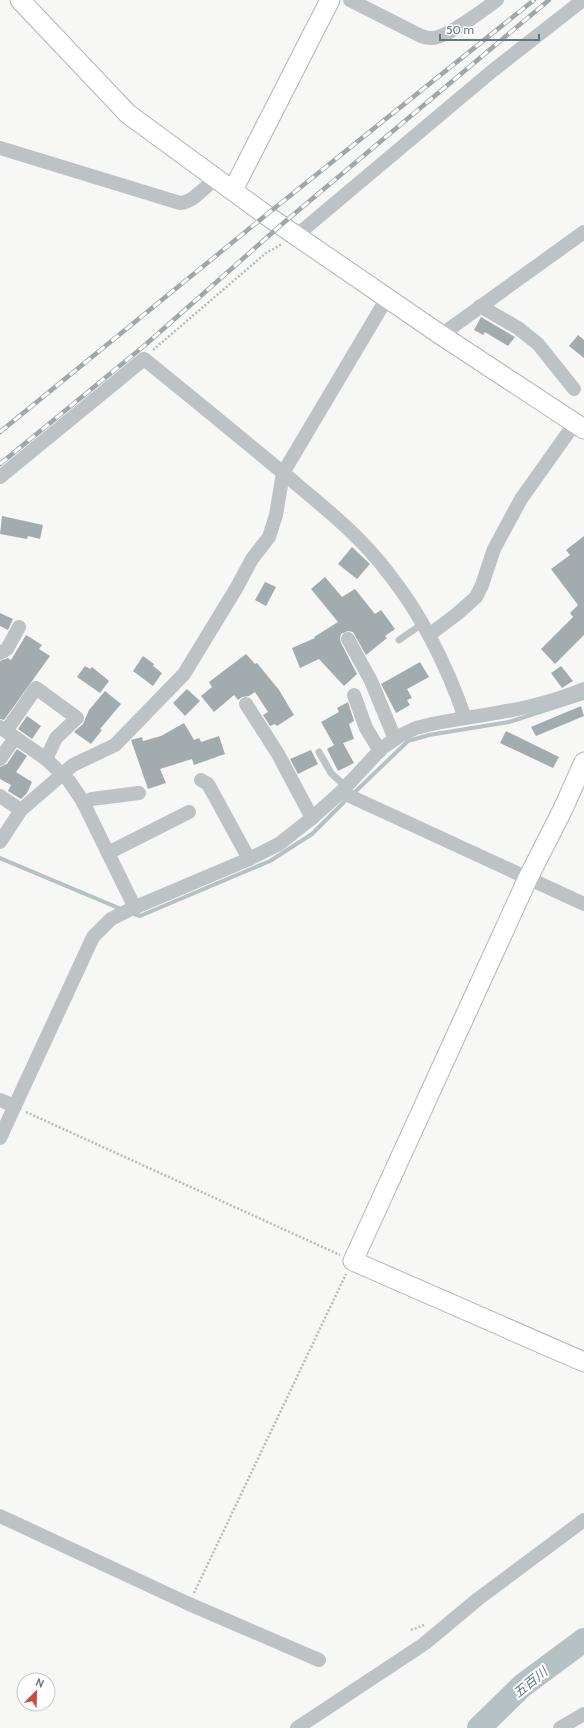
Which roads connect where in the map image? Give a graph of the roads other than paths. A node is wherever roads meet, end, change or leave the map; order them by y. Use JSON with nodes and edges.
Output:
{"nodes":[{"id":1,"x":20,"y":0,"type":"edge"},
{"id":2,"x":330,"y":0,"type":"edge"},
{"id":3,"x":350,"y":0,"type":"edge"},
{"id":4,"x":496,"y":0,"type":"edge"},
{"id":5,"x":583,"y":0,"type":"edge"},
{"id":6,"x":0,"y":148,"type":"edge"},
{"id":7,"x":215,"y":179,"type":"junction"},
{"id":8,"x":233,"y":190,"type":"junction"},
{"id":9,"x":584,"y":232,"type":"edge"},
{"id":10,"x":297,"y":236,"type":"junction"},
{"id":11,"x":387,"y":298,"type":"junction"},
{"id":12,"x":480,"y":306,"type":"junction"},
{"id":13,"x":440,"y":335,"type":"junction"},
{"id":14,"x":574,"y":389,"type":"dead end"},
{"id":15,"x":579,"y":426,"type":"edge"},
{"id":16,"x":283,"y":473,"type":"junction"},
{"id":17,"x":0,"y":477,"type":"edge"},
{"id":18,"x":19,"y":627,"type":"dead end"},
{"id":19,"x":425,"y":630,"type":"junction"},
{"id":20,"x":348,"y":639,"type":"dead end"},
{"id":21,"x":399,"y":640,"type":"dead end"},
{"id":22,"x":0,"y":653,"type":"edge"},
{"id":23,"x":584,"y":690,"type":"edge"},
{"id":24,"x":354,"y":695,"type":"dead end"},
{"id":25,"x":246,"y":704,"type":"dead end"},
{"id":26,"x":465,"y":718,"type":"junction"},
{"id":27,"x":7,"y":732,"type":"edge"},
{"id":28,"x":395,"y":739,"type":"junction"},
{"id":29,"x":380,"y":751,"type":"junction"},
{"id":30,"x":319,"y":752,"type":"dead end"},
{"id":31,"x":0,"y":759,"type":"edge"},
{"id":32,"x":46,"y":759,"type":"junction"},
{"id":33,"x":584,"y":762,"type":"edge"},
{"id":34,"x":63,"y":774,"type":"junction"},
{"id":35,"x":201,"y":780,"type":"dead end"},
{"id":36,"x":344,"y":790,"type":"junction"},
{"id":37,"x":139,"y":794,"type":"dead end"},
{"id":38,"x":0,"y":796,"type":"edge"},
{"id":39,"x":83,"y":803,"type":"junction"},
{"id":40,"x":21,"y":810,"type":"junction"},
{"id":41,"x":189,"y":812,"type":"dead end"},
{"id":42,"x":312,"y":818,"type":"junction"},
{"id":43,"x":0,"y":842,"type":"edge"},
{"id":44,"x":108,"y":853,"type":"junction"},
{"id":45,"x":249,"y":859,"type":"junction"},
{"id":46,"x":528,"y":878,"type":"junction"},
{"id":47,"x":584,"y":904,"type":"edge"},
{"id":48,"x":133,"y":909,"type":"junction"},
{"id":49,"x":0,"y":1100,"type":"edge"},
{"id":50,"x":15,"y":1106,"type":"junction"},
{"id":51,"x":0,"y":1138,"type":"edge"},
{"id":52,"x":584,"y":1362,"type":"edge"},
{"id":53,"x":0,"y":1516,"type":"edge"},
{"id":54,"x":584,"y":1520,"type":"edge"},
{"id":55,"x":319,"y":1660,"type":"dead end"},
{"id":56,"x":584,"y":1714,"type":"edge"},
{"id":57,"x":296,"y":1728,"type":"edge"},
{"id":58,"x":560,"y":1728,"type":"edge"}],
"edges":[{"from":1,"to":7,"type":"street"},
{"from":2,"to":8,"type":"street"},
{"from":3,"to":4,"type":"street"},
{"from":5,"to":10,"type":"street"},
{"from":6,"to":7,"type":"street"},
{"from":7,"to":8,"type":"street"},
{"from":8,"to":10,"type":"street"},
{"from":9,"to":12,"type":"street"},
{"from":10,"to":11,"type":"street"},
{"from":11,"to":13,"type":"street"},
{"from":11,"to":16,"type":"street"},
{"from":12,"to":13,"type":"street"},
{"from":12,"to":14,"type":"street"},
{"from":13,"to":15,"type":"street"},
{"from":15,"to":19,"type":"street"},
{"from":16,"to":17,"type":"street"},
{"from":16,"to":19,"type":"street"},
{"from":16,"to":34,"type":"street"},
{"from":18,"to":22,"type":"street"},
{"from":19,"to":21,"type":"lane"},
{"from":19,"to":26,"type":"street"},
{"from":20,"to":28,"type":"street"},
{"from":23,"to":26,"type":"street"},
{"from":24,"to":29,"type":"street"},
{"from":25,"to":42,"type":"street"},
{"from":26,"to":28,"type":"street"},
{"from":27,"to":31,"type":"street"},
{"from":27,"to":32,"type":"street"},
{"from":27,"to":32,"type":"street"},
{"from":28,"to":29,"type":"street"},
{"from":29,"to":36,"type":"street"},
{"from":30,"to":36,"type":"lane"},
{"from":32,"to":34,"type":"street"},
{"from":33,"to":46,"type":"street"},
{"from":34,"to":39,"type":"street"},
{"from":34,"to":40,"type":"street"},
{"from":35,"to":45,"type":"street"},
{"from":36,"to":42,"type":"street"},
{"from":36,"to":46,"type":"street"},
{"from":37,"to":39,"type":"street"},
{"from":38,"to":40,"type":"street"},
{"from":39,"to":44,"type":"street"},
{"from":40,"to":43,"type":"street"},
{"from":41,"to":44,"type":"street"},
{"from":42,"to":45,"type":"street"},
{"from":44,"to":48,"type":"street"},
{"from":45,"to":48,"type":"street"},
{"from":46,"to":47,"type":"street"},
{"from":46,"to":52,"type":"street"},
{"from":48,"to":50,"type":"street"},
{"from":49,"to":50,"type":"street"},
{"from":50,"to":51,"type":"street"},
{"from":53,"to":55,"type":"street"},
{"from":54,"to":57,"type":"street"},
{"from":56,"to":58,"type":"street"}]}
